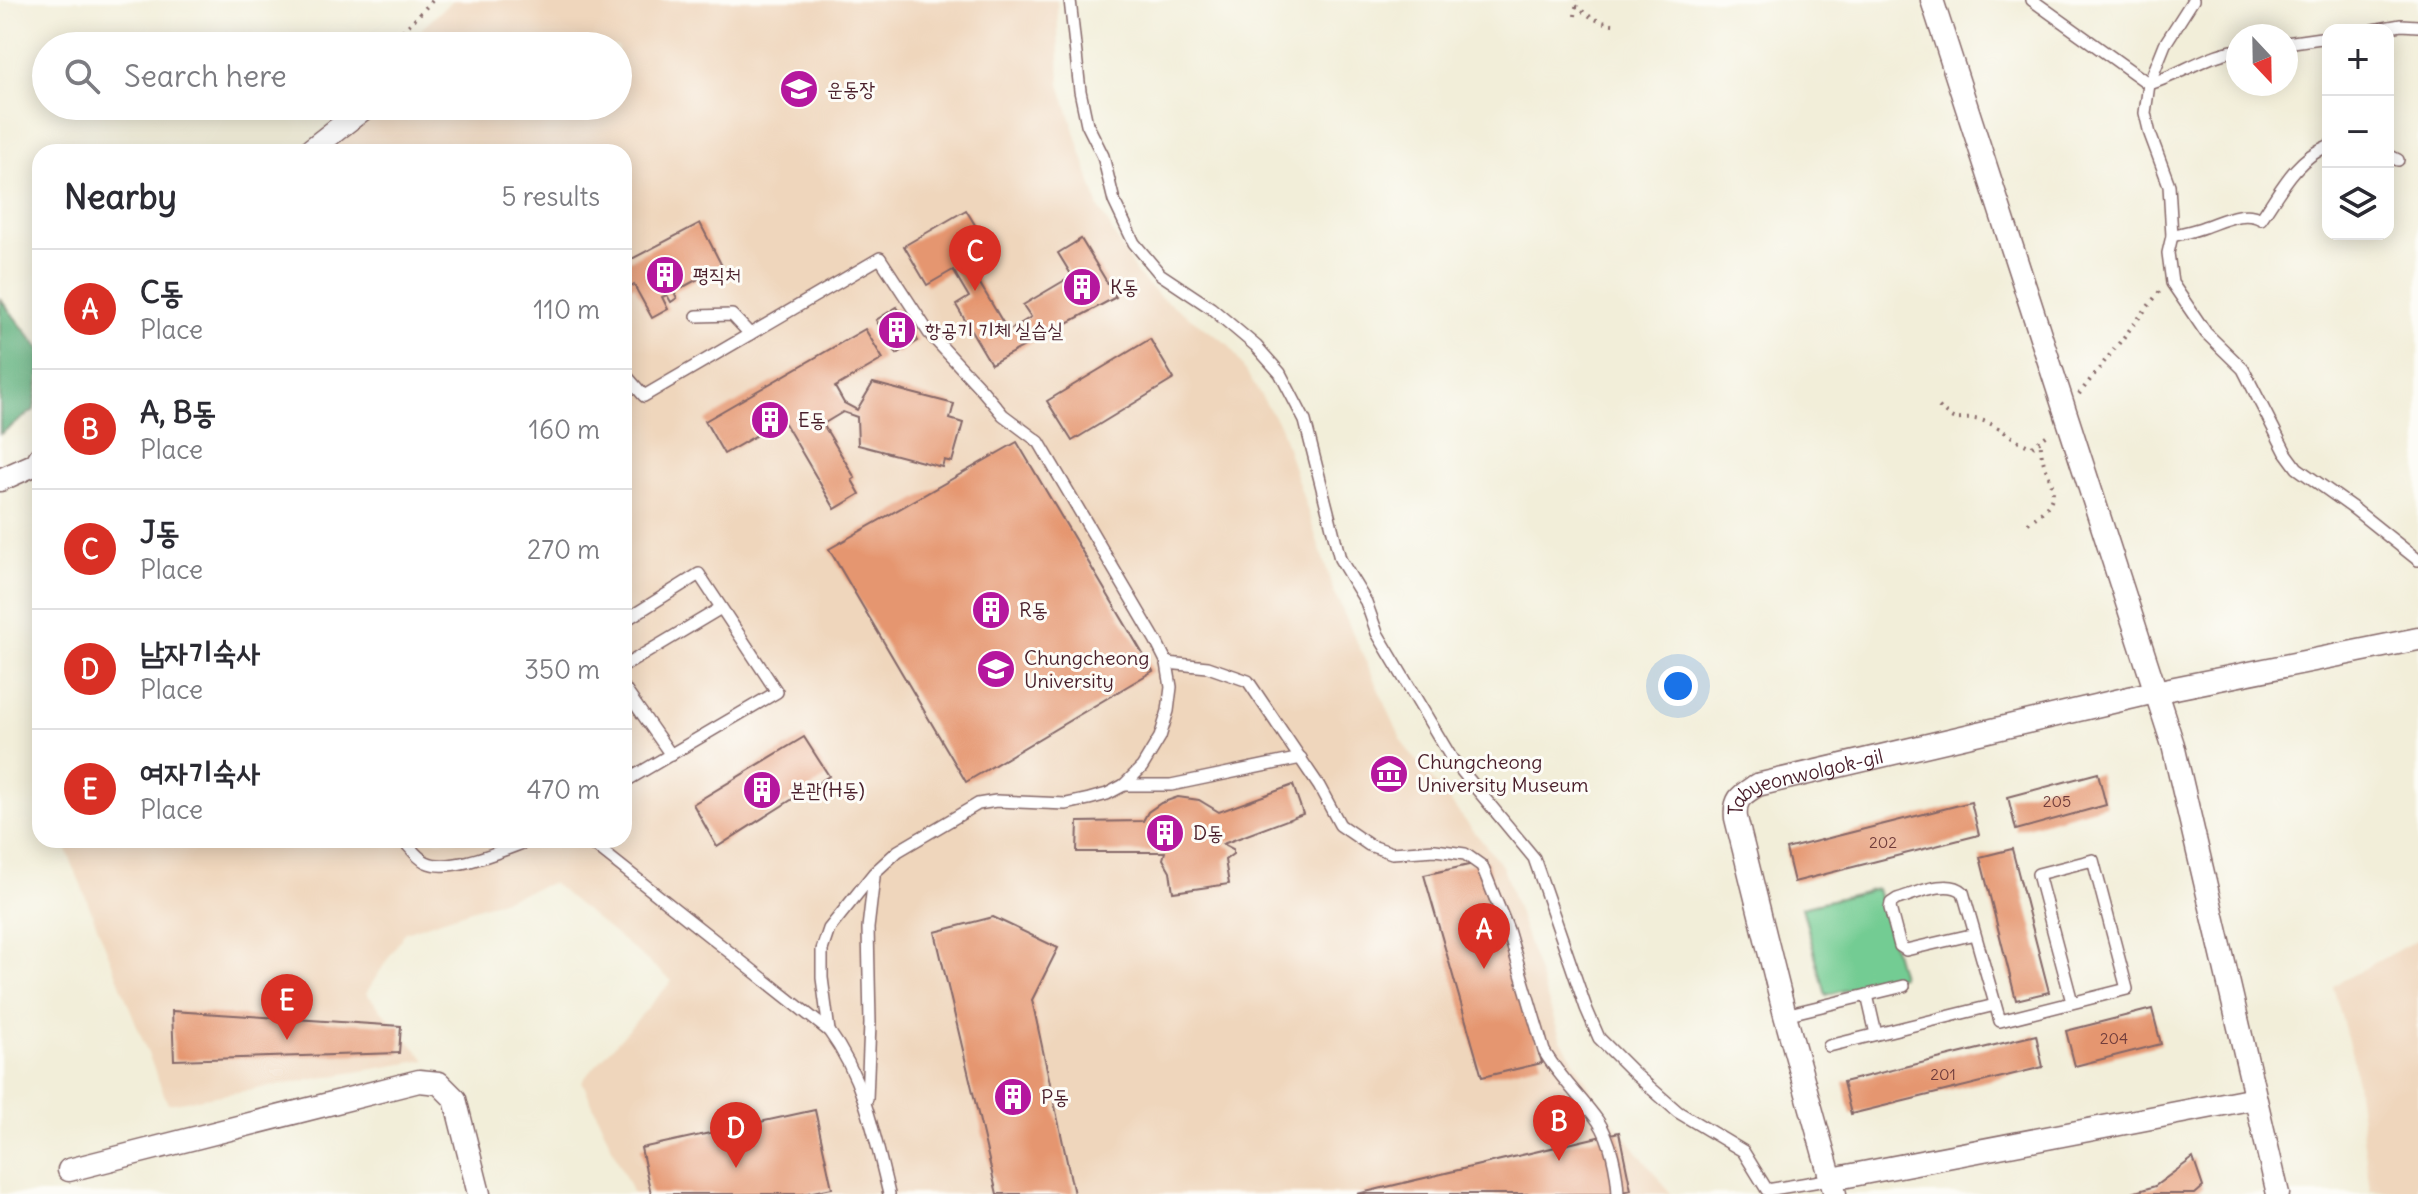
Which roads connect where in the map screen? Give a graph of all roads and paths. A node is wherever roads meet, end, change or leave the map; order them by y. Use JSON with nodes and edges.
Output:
{"nodes":[{"id":1,"x":433,"y":0,"type":"edge"},
{"id":2,"x":1070,"y":0,"type":"edge"},
{"id":3,"x":1932,"y":0,"type":"edge"},
{"id":4,"x":2032,"y":0,"type":"edge"},
{"id":5,"x":2193,"y":0,"type":"edge"},
{"id":6,"x":1576,"y":3,"type":"edge"},
{"id":7,"x":1575,"y":16,"type":"dead end"},
{"id":8,"x":1616,"y":24,"type":"dead end"},
{"id":9,"x":2394,"y":26,"type":"edge"},
{"id":10,"x":2418,"y":26,"type":"edge"},
{"id":11,"x":401,"y":32,"type":"edge"},
{"id":12,"x":2322,"y":38,"type":"edge"},
{"id":13,"x":2298,"y":41,"type":"edge"},
{"id":14,"x":2226,"y":53,"type":"edge"},
{"id":15,"x":2149,"y":84,"type":"junction"},
{"id":16,"x":349,"y":120,"type":"edge"},
{"id":17,"x":318,"y":144,"type":"edge"},
{"id":18,"x":2322,"y":148,"type":"edge"},
{"id":19,"x":2172,"y":236,"type":"junction"},
{"id":20,"x":697,"y":316,"type":"dead end"},
{"id":21,"x":750,"y":334,"type":"junction"},
{"id":22,"x":632,"y":382,"type":"edge"},
{"id":23,"x":2041,"y":440,"type":"dead end"},
{"id":24,"x":32,"y":467,"type":"edge"},
{"id":25,"x":0,"y":480,"type":"edge"},
{"id":26,"x":2028,"y":523,"type":"dead end"},
{"id":27,"x":2418,"y":560,"type":"edge"},
{"id":28,"x":721,"y":608,"type":"junction"},
{"id":29,"x":632,"y":616,"type":"edge"},
{"id":30,"x":2418,"y":639,"type":"edge"},
{"id":31,"x":632,"y":661,"type":"edge"},
{"id":32,"x":1167,"y":663,"type":"junction"},
{"id":33,"x":2155,"y":692,"type":"junction"},
{"id":34,"x":632,"y":699,"type":"edge"},
{"id":35,"x":671,"y":755,"type":"junction"},
{"id":36,"x":1301,"y":758,"type":"junction"},
{"id":37,"x":632,"y":777,"type":"edge"},
{"id":38,"x":1124,"y":785,"type":"junction"},
{"id":39,"x":411,"y":848,"type":"edge"},
{"id":40,"x":506,"y":848,"type":"edge"},
{"id":41,"x":598,"y":848,"type":"edge"},
{"id":42,"x":874,"y":873,"type":"junction"},
{"id":43,"x":843,"y":911,"type":"junction"},
{"id":44,"x":869,"y":923,"type":"junction"},
{"id":45,"x":1975,"y":934,"type":"junction"},
{"id":46,"x":1904,"y":986,"type":"dead end"},
{"id":47,"x":1867,"y":995,"type":"junction"},
{"id":48,"x":2072,"y":1002,"type":"junction"},
{"id":49,"x":1995,"y":1005,"type":"junction"},
{"id":50,"x":1785,"y":1015,"type":"junction"},
{"id":51,"x":829,"y":1031,"type":"junction"},
{"id":52,"x":1876,"y":1034,"type":"junction"},
{"id":53,"x":1829,"y":1046,"type":"dead end"},
{"id":54,"x":2255,"y":1098,"type":"junction"},
{"id":55,"x":867,"y":1106,"type":"junction"},
{"id":56,"x":69,"y":1170,"type":"dead end"},
{"id":57,"x":1834,"y":1186,"type":"edge"},
{"id":58,"x":479,"y":1194,"type":"edge"},
{"id":59,"x":889,"y":1194,"type":"edge"},
{"id":60,"x":1618,"y":1194,"type":"edge"},
{"id":61,"x":2278,"y":1194,"type":"edge"}],
"edges":[{"from":1,"to":11,"type":"path"},
{"from":2,"to":57,"type":"lane"},
{"from":3,"to":33,"type":"street"},
{"from":4,"to":15,"type":"lane"},
{"from":5,"to":15,"type":"lane"},
{"from":6,"to":7,"type":"path"},
{"from":6,"to":8,"type":"path"},
{"from":9,"to":10,"type":"lane"},
{"from":12,"to":13,"type":"lane"},
{"from":14,"to":15,"type":"lane"},
{"from":15,"to":19,"type":"lane"},
{"from":16,"to":17,"type":"street"},
{"from":18,"to":19,"type":"lane"},
{"from":19,"to":27,"type":"lane"},
{"from":20,"to":21,"type":"lane"},
{"from":21,"to":22,"type":"lane"},
{"from":21,"to":32,"type":"lane"},
{"from":23,"to":26,"type":"path"},
{"from":24,"to":25,"type":"street"},
{"from":28,"to":29,"type":"lane"},
{"from":28,"to":31,"type":"lane"},
{"from":28,"to":35,"type":"lane"},
{"from":30,"to":33,"type":"street","name":"Tabyeonwolgok-gil"},
{"from":32,"to":36,"type":"lane"},
{"from":32,"to":38,"type":"lane"},
{"from":33,"to":50,"type":"street","name":"Tabyeonwolgok-gil"},
{"from":33,"to":54,"type":"street"},
{"from":34,"to":35,"type":"lane"},
{"from":35,"to":37,"type":"lane"},
{"from":36,"to":38,"type":"lane"},
{"from":36,"to":60,"type":"lane"},
{"from":38,"to":42,"type":"lane"},
{"from":39,"to":40,"type":"lane"},
{"from":41,"to":51,"type":"lane"},
{"from":42,"to":43,"type":"lane"},
{"from":42,"to":44,"type":"lane"},
{"from":43,"to":44,"type":"lane"},
{"from":43,"to":51,"type":"lane"},
{"from":44,"to":55,"type":"lane"},
{"from":45,"to":45,"type":"lane"},
{"from":45,"to":49,"type":"lane"},
{"from":46,"to":47,"type":"lane"},
{"from":47,"to":50,"type":"lane"},
{"from":47,"to":52,"type":"lane"},
{"from":48,"to":48,"type":"lane"},
{"from":48,"to":49,"type":"lane"},
{"from":49,"to":52,"type":"lane"},
{"from":50,"to":57,"type":"street","name":"Tabyeonwolgok-gil"},
{"from":51,"to":55,"type":"lane"},
{"from":52,"to":53,"type":"lane"},
{"from":54,"to":57,"type":"street"},
{"from":54,"to":61,"type":"street"},
{"from":55,"to":59,"type":"lane"},
{"from":56,"to":58,"type":"street"}]}
